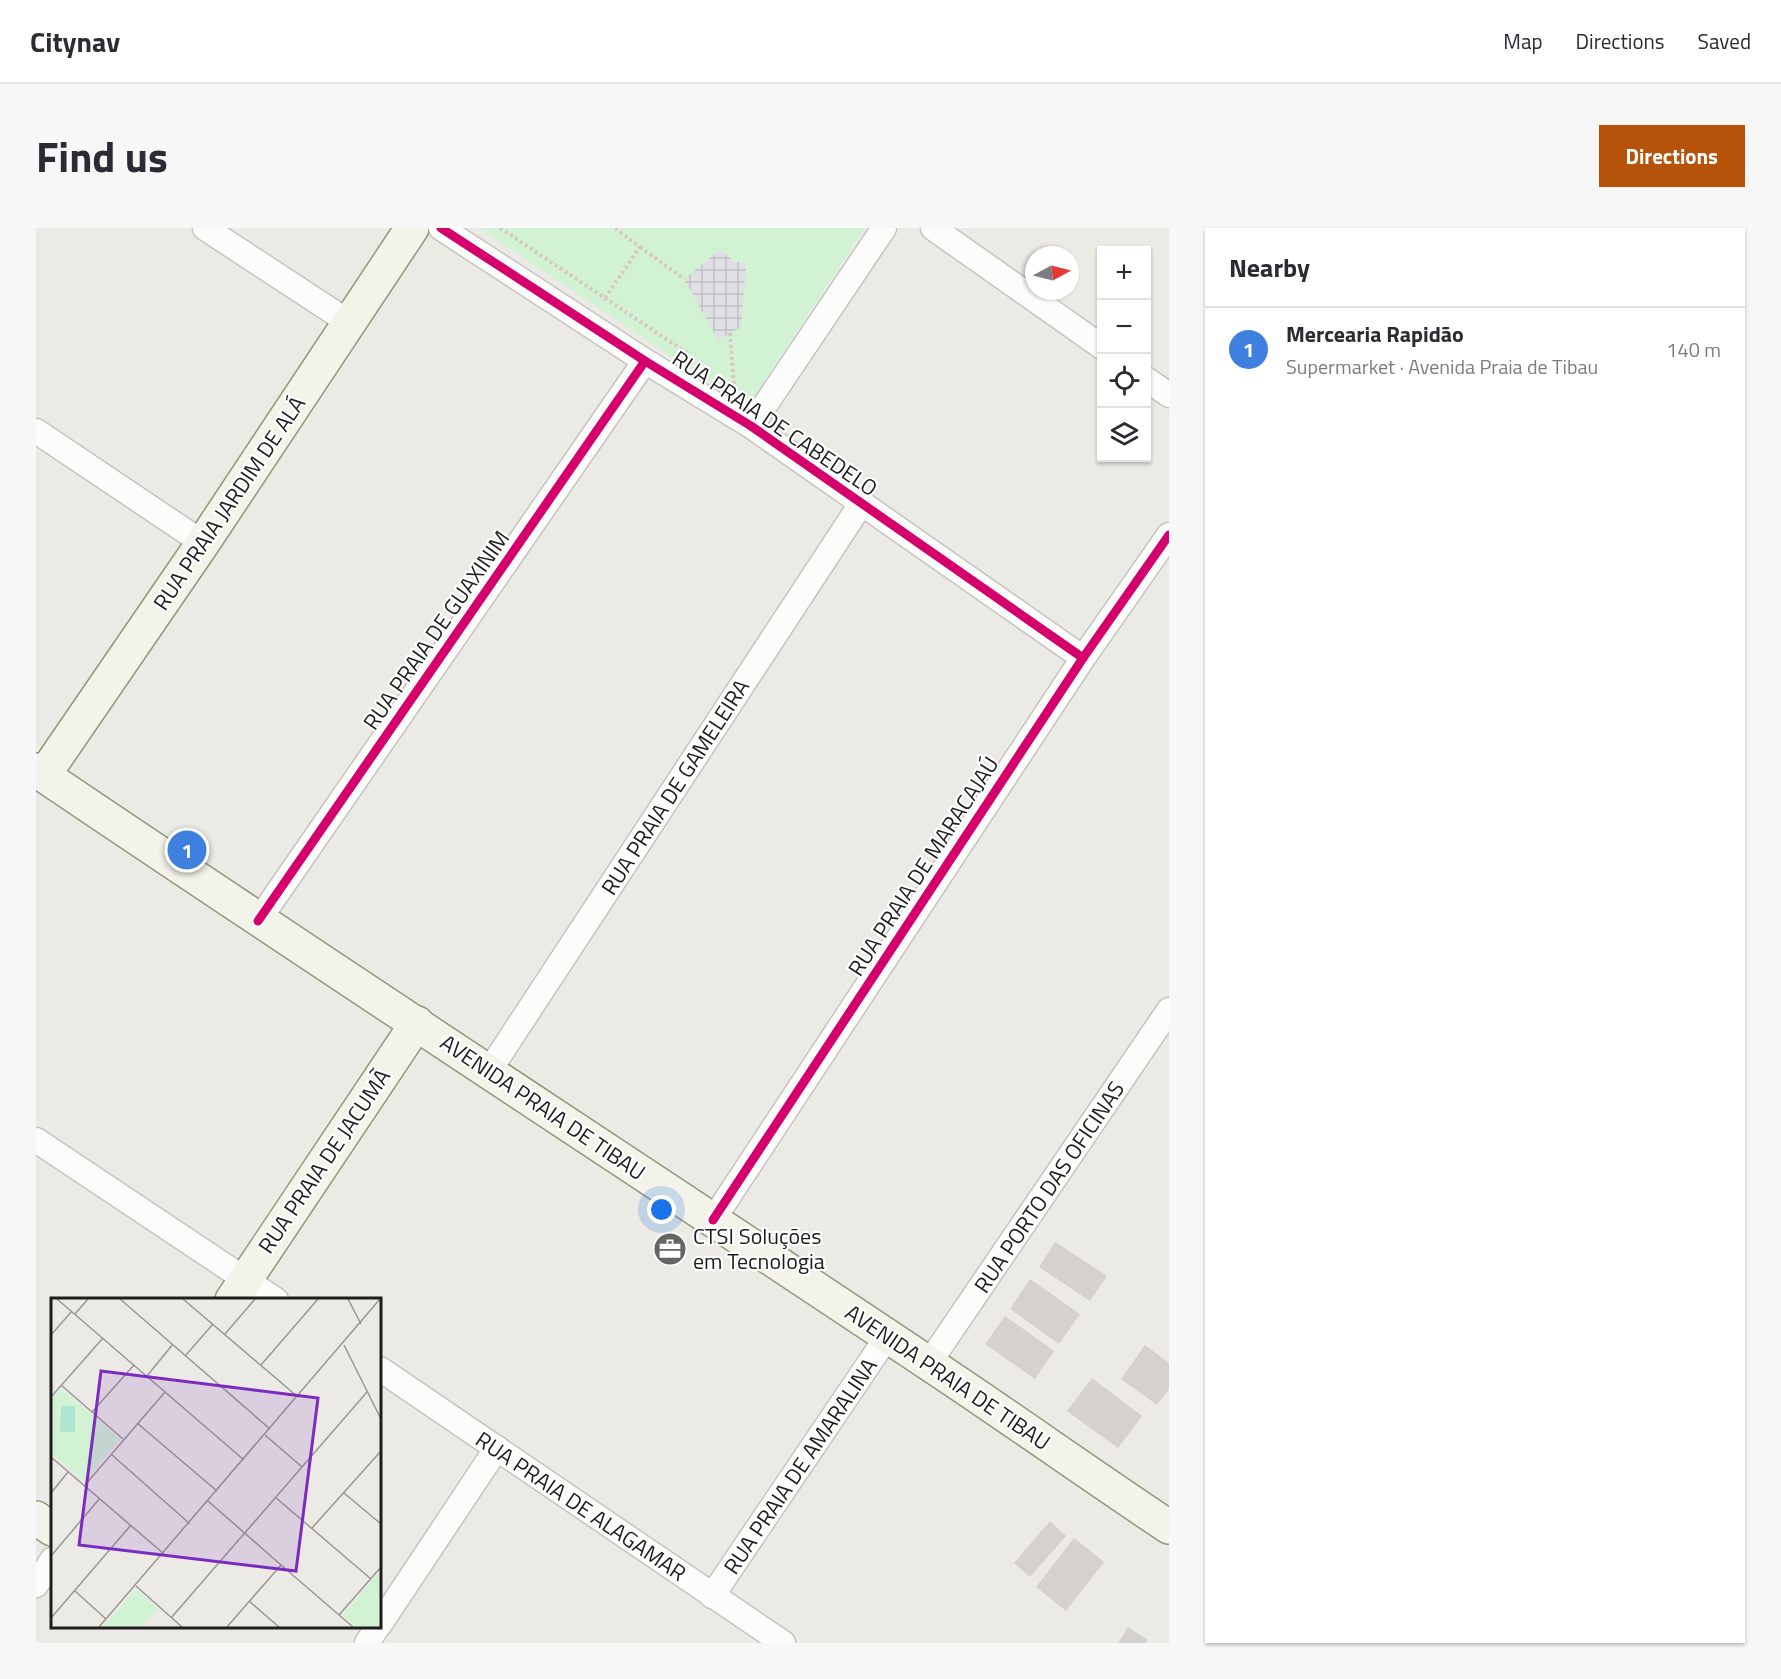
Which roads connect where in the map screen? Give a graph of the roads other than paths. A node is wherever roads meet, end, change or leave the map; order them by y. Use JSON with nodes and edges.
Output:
{"nodes":[{"id":1,"x":205,"y":228,"type":"edge"},
{"id":2,"x":412,"y":228,"type":"edge"},
{"id":3,"x":441,"y":228,"type":"edge"},
{"id":4,"x":884,"y":228,"type":"edge"},
{"id":5,"x":933,"y":228,"type":"edge"},
{"id":6,"x":350,"y":323,"type":"junction"},
{"id":7,"x":1097,"y":344,"type":"edge"},
{"id":8,"x":645,"y":361,"type":"junction"},
{"id":9,"x":1151,"y":382,"type":"edge"},
{"id":10,"x":1169,"y":395,"type":"edge"},
{"id":11,"x":750,"y":426,"type":"junction"},
{"id":12,"x":36,"y":431,"type":"edge"},
{"id":13,"x":861,"y":504,"type":"junction"},
{"id":14,"x":1169,"y":535,"type":"edge"},
{"id":15,"x":203,"y":543,"type":"junction"},
{"id":16,"x":1083,"y":658,"type":"junction"},
{"id":17,"x":40,"y":773,"type":"edge"},
{"id":18,"x":258,"y":921,"type":"junction"},
{"id":19,"x":1169,"y":1010,"type":"edge"},
{"id":20,"x":417,"y":1023,"type":"junction"},
{"id":21,"x":489,"y":1071,"type":"junction"},
{"id":22,"x":36,"y":1140,"type":"edge"},
{"id":23,"x":713,"y":1220,"type":"junction"},
{"id":24,"x":239,"y":1289,"type":"edge"},
{"id":25,"x":272,"y":1298,"type":"edge"},
{"id":26,"x":887,"y":1337,"type":"junction"},
{"id":27,"x":929,"y":1363,"type":"junction"},
{"id":28,"x":381,"y":1370,"type":"edge"},
{"id":29,"x":497,"y":1448,"type":"junction"},
{"id":30,"x":1164,"y":1513,"type":"edge"},
{"id":31,"x":36,"y":1518,"type":"edge"},
{"id":32,"x":51,"y":1528,"type":"edge"},
{"id":33,"x":51,"y":1562,"type":"edge"},
{"id":34,"x":36,"y":1585,"type":"edge"},
{"id":35,"x":712,"y":1596,"type":"junction"},
{"id":36,"x":381,"y":1622,"type":"edge"},
{"id":37,"x":377,"y":1628,"type":"edge"},
{"id":38,"x":367,"y":1643,"type":"edge"},
{"id":39,"x":783,"y":1643,"type":"edge"}],
"edges":[{"from":1,"to":6,"type":"street"},
{"from":2,"to":6,"type":"main road","name":"RUA PRAIA JARDIM DE ALÁ"},
{"from":3,"to":8,"type":"street","name":"RUA PRAIA DE CABEDELO"},
{"from":4,"to":11,"type":"street"},
{"from":5,"to":7,"type":"street"},
{"from":6,"to":15,"type":"main road","name":"RUA PRAIA JARDIM DE ALÁ"},
{"from":8,"to":11,"type":"street","name":"RUA PRAIA DE CABEDELO"},
{"from":8,"to":18,"type":"street","name":"RUA PRAIA DE GUAXINIM"},
{"from":9,"to":10,"type":"street"},
{"from":11,"to":13,"type":"street","name":"RUA PRAIA DE CABEDELO"},
{"from":12,"to":15,"type":"street"},
{"from":13,"to":16,"type":"street","name":"RUA PRAIA DE CABEDELO"},
{"from":13,"to":21,"type":"street","name":"RUA PRAIA DE GAMELEIRA"},
{"from":14,"to":16,"type":"street","name":"RUA PRAIA DE MARACAJAÚ"},
{"from":15,"to":17,"type":"main road","name":"RUA PRAIA JARDIM DE ALÁ"},
{"from":16,"to":23,"type":"street","name":"RUA PRAIA DE MARACAJAÚ"},
{"from":17,"to":18,"type":"main road","name":"AVENIDA PRAIA DE TIBAU"},
{"from":18,"to":20,"type":"main road","name":"AVENIDA PRAIA DE TIBAU"},
{"from":19,"to":27,"type":"street","name":"RUA PORTO DAS OFICINAS"},
{"from":20,"to":21,"type":"main road","name":"AVENIDA PRAIA DE TIBAU"},
{"from":20,"to":24,"type":"main road","name":"RUA PRAIA DE JACUMÃ"},
{"from":21,"to":23,"type":"main road","name":"AVENIDA PRAIA DE TIBAU"},
{"from":22,"to":24,"type":"street"},
{"from":23,"to":26,"type":"main road","name":"AVENIDA PRAIA DE TIBAU"},
{"from":24,"to":25,"type":"street"},
{"from":26,"to":27,"type":"main road","name":"AVENIDA PRAIA DE TIBAU"},
{"from":26,"to":35,"type":"street","name":"RUA PRAIA DE AMARALINA"},
{"from":27,"to":30,"type":"main road","name":"AVENIDA PRAIA DE TIBAU"},
{"from":28,"to":29,"type":"street","name":"RUA PRAIA DE ALAGAMAR"},
{"from":29,"to":35,"type":"street","name":"RUA PRAIA DE ALAGAMAR"},
{"from":29,"to":36,"type":"street"},
{"from":31,"to":32,"type":"main road"},
{"from":33,"to":34,"type":"street"},
{"from":35,"to":39,"type":"street","name":"RUA PRAIA DE ALAGAMAR"},
{"from":37,"to":38,"type":"street"}]}
